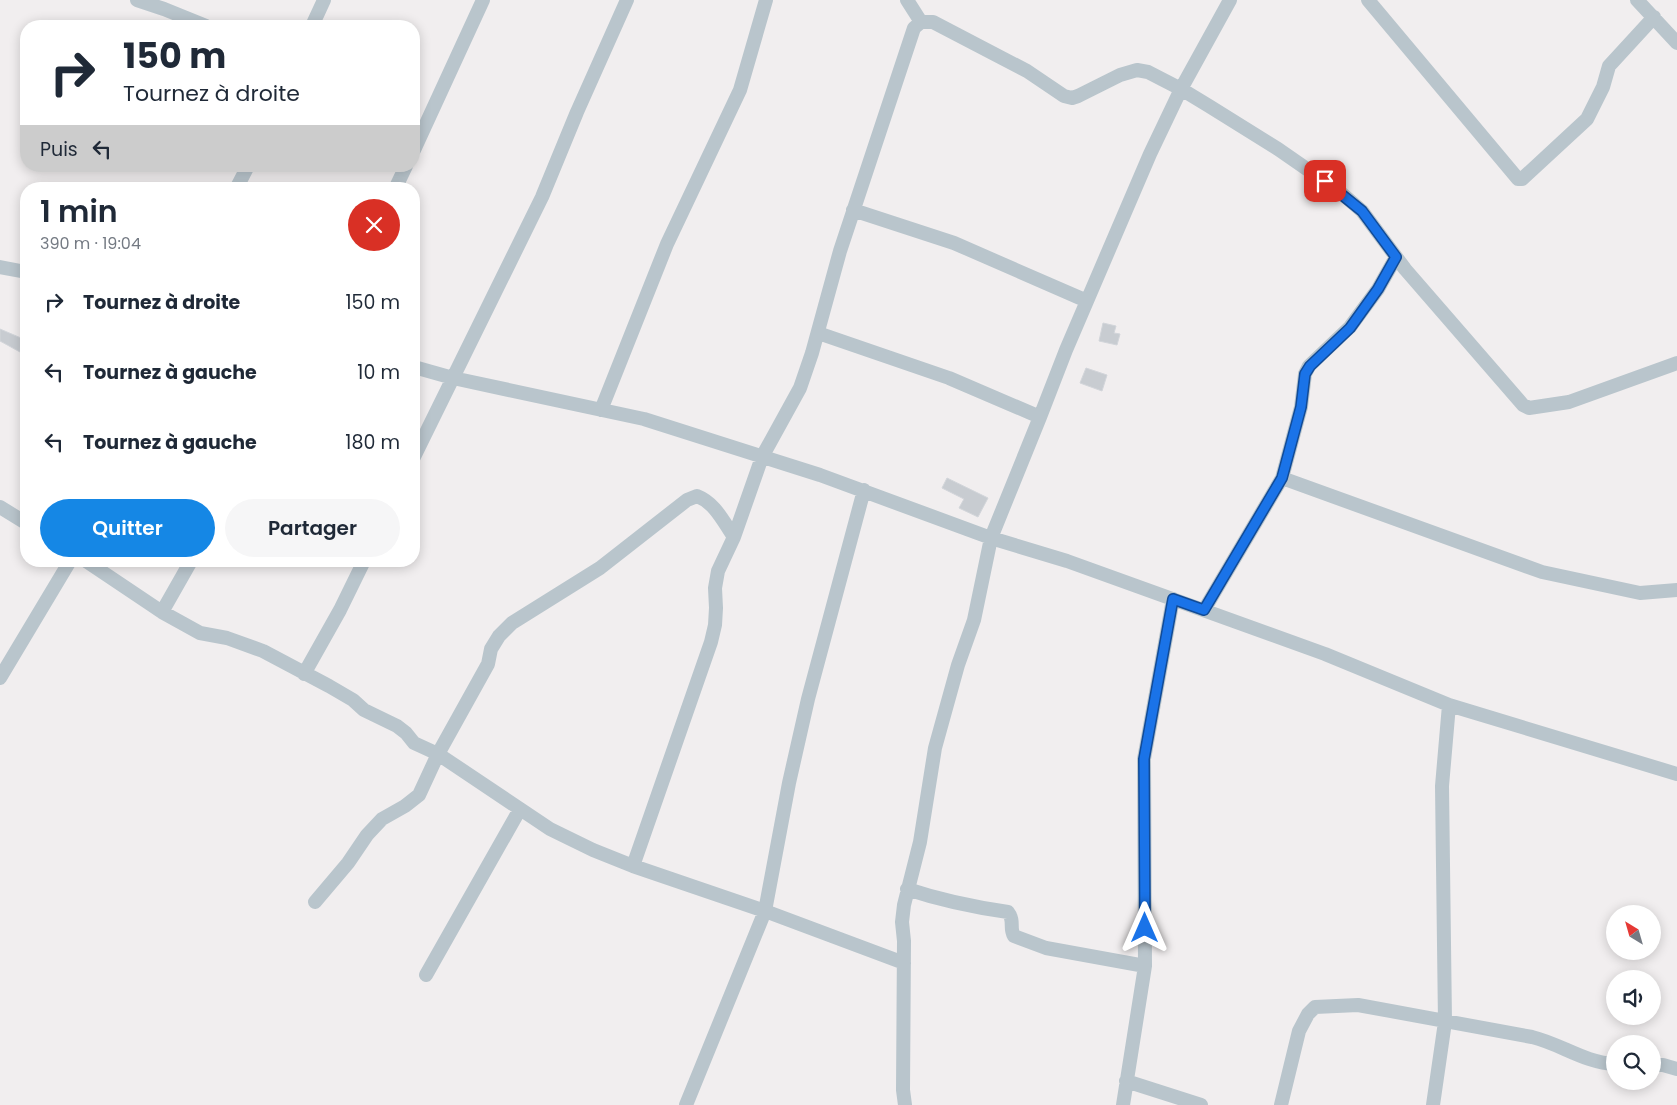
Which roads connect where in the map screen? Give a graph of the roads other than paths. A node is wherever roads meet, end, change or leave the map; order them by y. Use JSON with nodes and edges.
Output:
{"nodes":[{"id":1,"x":137,"y":0,"type":"edge"},
{"id":2,"x":324,"y":0,"type":"edge"},
{"id":3,"x":483,"y":0,"type":"edge"},
{"id":4,"x":627,"y":0,"type":"edge"},
{"id":5,"x":766,"y":0,"type":"edge"},
{"id":6,"x":908,"y":0,"type":"edge"},
{"id":7,"x":1230,"y":0,"type":"edge"},
{"id":8,"x":1368,"y":0,"type":"edge"},
{"id":9,"x":1637,"y":0,"type":"edge"},
{"id":10,"x":1654,"y":18,"type":"junction"},
{"id":11,"x":191,"y":20,"type":"edge"},
{"id":12,"x":315,"y":20,"type":"edge"},
{"id":13,"x":921,"y":22,"type":"junction"},
{"id":14,"x":1677,"y":43,"type":"edge"},
{"id":15,"x":1181,"y":89,"type":"junction"},
{"id":16,"x":420,"y":137,"type":"edge"},
{"id":17,"x":853,"y":210,"type":"junction"},
{"id":18,"x":1396,"y":257,"type":"junction"},
{"id":19,"x":0,"y":267,"type":"edge"},
{"id":20,"x":20,"y":271,"type":"edge"},
{"id":21,"x":1087,"y":301,"type":"junction"},
{"id":22,"x":818,"y":333,"type":"junction"},
{"id":23,"x":1677,"y":364,"type":"edge"},
{"id":24,"x":420,"y":369,"type":"edge"},
{"id":25,"x":453,"y":378,"type":"junction"},
{"id":26,"x":601,"y":410,"type":"junction"},
{"id":27,"x":1040,"y":417,"type":"junction"},
{"id":28,"x":420,"y":444,"type":"edge"},
{"id":29,"x":762,"y":457,"type":"junction"},
{"id":30,"x":1282,"y":478,"type":"junction"},
{"id":31,"x":864,"y":490,"type":"junction"},
{"id":32,"x":0,"y":507,"type":"edge"},
{"id":33,"x":20,"y":519,"type":"edge"},
{"id":34,"x":734,"y":537,"type":"junction"},
{"id":35,"x":991,"y":538,"type":"junction"},
{"id":36,"x":66,"y":567,"type":"edge"},
{"id":37,"x":95,"y":567,"type":"edge"},
{"id":38,"x":188,"y":567,"type":"edge"},
{"id":39,"x":361,"y":567,"type":"edge"},
{"id":40,"x":1677,"y":590,"type":"edge"},
{"id":41,"x":1173,"y":599,"type":"junction"},
{"id":42,"x":1204,"y":610,"type":"junction"},
{"id":43,"x":162,"y":612,"type":"junction"},
{"id":44,"x":304,"y":674,"type":"junction"},
{"id":45,"x":0,"y":678,"type":"edge"},
{"id":46,"x":1449,"y":704,"type":"junction"},
{"id":47,"x":438,"y":754,"type":"junction"},
{"id":48,"x":1677,"y":774,"type":"edge"},
{"id":49,"x":520,"y":809,"type":"junction"},
{"id":50,"x":633,"y":866,"type":"junction"},
{"id":51,"x":907,"y":889,"type":"junction"},
{"id":52,"x":315,"y":902,"type":"dead end"},
{"id":53,"x":764,"y":911,"type":"junction"},
{"id":54,"x":904,"y":963,"type":"junction"},
{"id":55,"x":1145,"y":966,"type":"junction"},
{"id":56,"x":426,"y":975,"type":"dead end"},
{"id":57,"x":1445,"y":1022,"type":"junction"},
{"id":58,"x":1606,"y":1064,"type":"edge"},
{"id":59,"x":1661,"y":1065,"type":"edge"},
{"id":60,"x":1677,"y":1068,"type":"edge"},
{"id":61,"x":1126,"y":1081,"type":"junction"},
{"id":62,"x":686,"y":1105,"type":"edge"},
{"id":63,"x":905,"y":1105,"type":"edge"},
{"id":64,"x":1123,"y":1105,"type":"edge"},
{"id":65,"x":1201,"y":1105,"type":"edge"},
{"id":66,"x":1281,"y":1105,"type":"edge"},
{"id":67,"x":1433,"y":1105,"type":"edge"}],
"edges":[{"from":1,"to":11,"type":"street"},
{"from":2,"to":12,"type":"street"},
{"from":3,"to":16,"type":"street"},
{"from":4,"to":25,"type":"street"},
{"from":5,"to":26,"type":"street"},
{"from":6,"to":13,"type":"street"},
{"from":7,"to":15,"type":"street"},
{"from":8,"to":10,"type":"street"},
{"from":9,"to":10,"type":"street"},
{"from":10,"to":14,"type":"street"},
{"from":13,"to":15,"type":"street"},
{"from":13,"to":17,"type":"street"},
{"from":15,"to":18,"type":"street"},
{"from":15,"to":21,"type":"street"},
{"from":17,"to":21,"type":"street"},
{"from":17,"to":22,"type":"street"},
{"from":18,"to":23,"type":"street"},
{"from":18,"to":30,"type":"street"},
{"from":19,"to":20,"type":"street"},
{"from":21,"to":27,"type":"street"},
{"from":22,"to":27,"type":"street"},
{"from":22,"to":29,"type":"street"},
{"from":24,"to":25,"type":"street"},
{"from":25,"to":26,"type":"street"},
{"from":25,"to":28,"type":"street"},
{"from":26,"to":29,"type":"street"},
{"from":27,"to":35,"type":"street"},
{"from":29,"to":31,"type":"street"},
{"from":29,"to":34,"type":"street"},
{"from":30,"to":40,"type":"street"},
{"from":30,"to":42,"type":"street"},
{"from":31,"to":35,"type":"street"},
{"from":31,"to":53,"type":"street"},
{"from":32,"to":33,"type":"street"},
{"from":34,"to":47,"type":"street"},
{"from":34,"to":50,"type":"street"},
{"from":35,"to":41,"type":"street"},
{"from":35,"to":51,"type":"street"},
{"from":36,"to":45,"type":"street"},
{"from":37,"to":43,"type":"street"},
{"from":38,"to":43,"type":"street"},
{"from":39,"to":44,"type":"street"},
{"from":41,"to":42,"type":"street"},
{"from":41,"to":55,"type":"street"},
{"from":42,"to":46,"type":"street"},
{"from":43,"to":44,"type":"street"},
{"from":44,"to":47,"type":"street"},
{"from":46,"to":48,"type":"street"},
{"from":46,"to":57,"type":"street"},
{"from":47,"to":49,"type":"street"},
{"from":47,"to":52,"type":"street"},
{"from":49,"to":50,"type":"street"},
{"from":49,"to":56,"type":"street"},
{"from":50,"to":53,"type":"street"},
{"from":51,"to":54,"type":"street"},
{"from":51,"to":55,"type":"street"},
{"from":53,"to":54,"type":"street"},
{"from":53,"to":62,"type":"street"},
{"from":54,"to":63,"type":"street"},
{"from":55,"to":61,"type":"street"},
{"from":57,"to":58,"type":"street"},
{"from":57,"to":66,"type":"street"},
{"from":57,"to":67,"type":"street"},
{"from":59,"to":60,"type":"street"},
{"from":61,"to":64,"type":"street"},
{"from":61,"to":65,"type":"street"}]}
